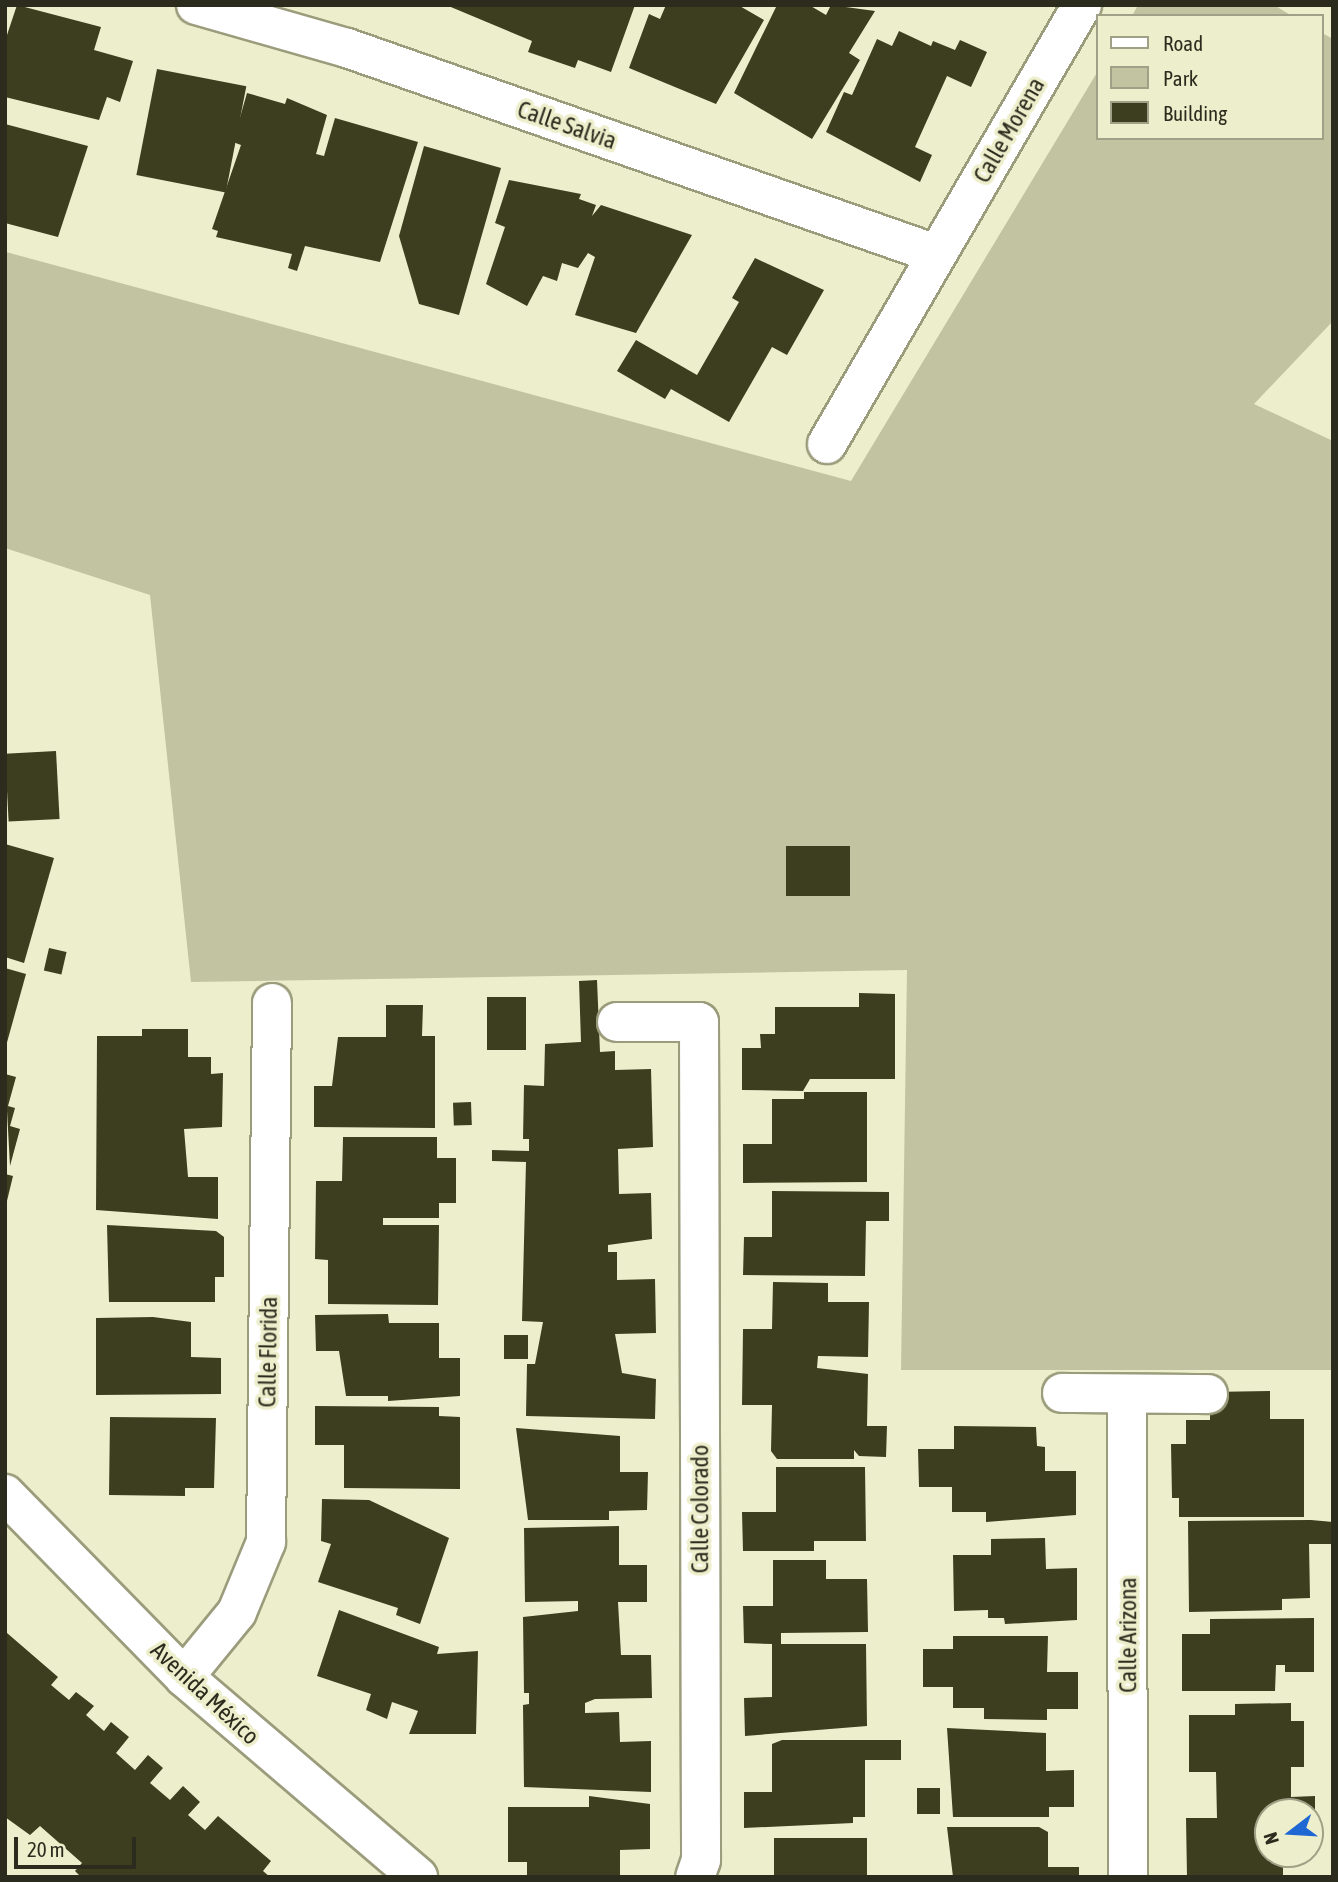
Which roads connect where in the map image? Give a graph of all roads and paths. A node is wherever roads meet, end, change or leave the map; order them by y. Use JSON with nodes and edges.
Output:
{"nodes":[{"id":1,"x":196,"y":5,"type":"edge"},
{"id":2,"x":1082,"y":5,"type":"edge"},
{"id":3,"x":936,"y":254,"type":"junction"},
{"id":4,"x":827,"y":444,"type":"dead end"},
{"id":5,"x":272,"y":1003,"type":"dead end"},
{"id":6,"x":617,"y":1022,"type":"dead end"},
{"id":7,"x":1062,"y":1393,"type":"dead end"},
{"id":8,"x":1127,"y":1394,"type":"junction"},
{"id":9,"x":1208,"y":1394,"type":"dead end"},
{"id":10,"x":5,"y":1494,"type":"edge"},
{"id":11,"x":184,"y":1677,"type":"junction"},
{"id":12,"x":418,"y":1877,"type":"edge"},
{"id":13,"x":695,"y":1877,"type":"edge"},
{"id":14,"x":1128,"y":1877,"type":"edge"}],
"edges":[{"from":1,"to":3,"type":"street","name":"Calle Salvia"},
{"from":2,"to":3,"type":"street","name":"Calle Morena"},
{"from":3,"to":4,"type":"street","name":"Calle Morena"},
{"from":5,"to":11,"type":"street","name":"Calle Florida"},
{"from":6,"to":13,"type":"street","name":"Calle Colorado"},
{"from":7,"to":8,"type":"street"},
{"from":8,"to":9,"type":"street"},
{"from":8,"to":14,"type":"street","name":"Calle Arizona"},
{"from":10,"to":11,"type":"street","name":"Avenida México"},
{"from":11,"to":12,"type":"street","name":"Avenida México"}]}
